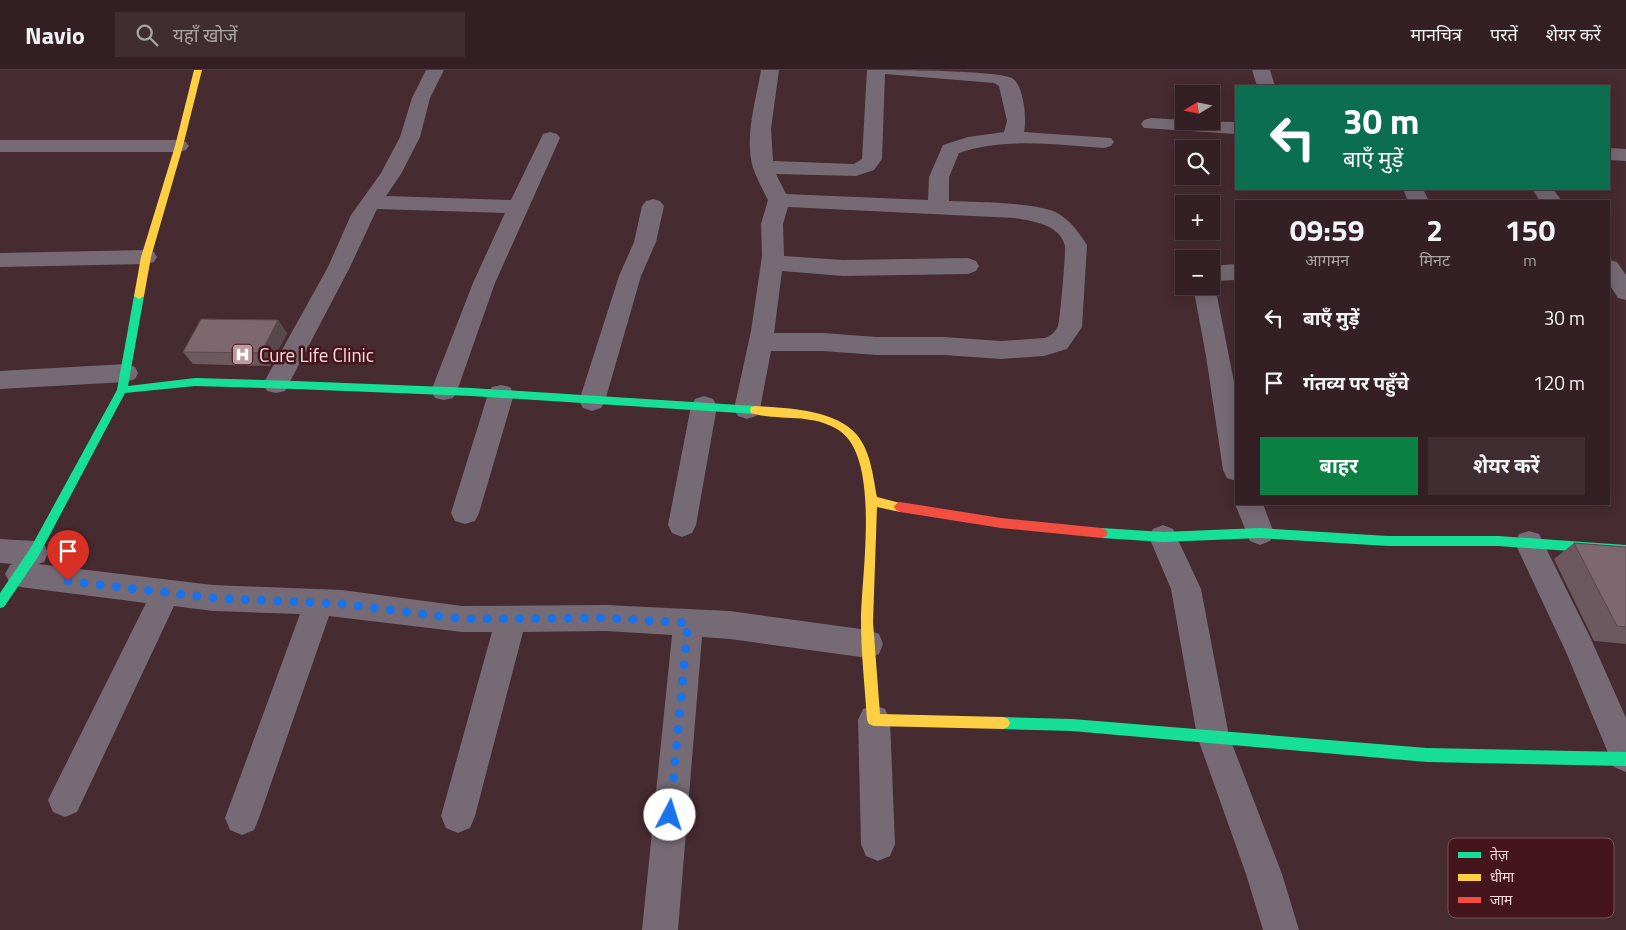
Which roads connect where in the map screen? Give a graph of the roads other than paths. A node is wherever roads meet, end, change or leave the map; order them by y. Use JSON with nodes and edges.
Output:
{"nodes":[{"id":1,"x":198,"y":70,"type":"edge"},
{"id":2,"x":436,"y":70,"type":"edge"},
{"id":3,"x":770,"y":70,"type":"edge"},
{"id":4,"x":876,"y":70,"type":"edge"},
{"id":5,"x":890,"y":70,"type":"edge"},
{"id":6,"x":1261,"y":70,"type":"edge"},
{"id":7,"x":1266,"y":85,"type":"edge"},
{"id":8,"x":1151,"y":124,"type":"dead end"},
{"id":9,"x":1235,"y":128,"type":"edge"},
{"id":10,"x":1013,"y":137,"type":"junction"},
{"id":11,"x":550,"y":138,"type":"dead end"},
{"id":12,"x":1104,"y":142,"type":"dead end"},
{"id":13,"x":0,"y":146,"type":"edge"},
{"id":14,"x":179,"y":146,"type":"junction"},
{"id":15,"x":1610,"y":154,"type":"edge"},
{"id":16,"x":1626,"y":155,"type":"edge"},
{"id":17,"x":763,"y":167,"type":"junction"},
{"id":18,"x":779,"y":200,"type":"junction"},
{"id":19,"x":372,"y":202,"type":"junction"},
{"id":20,"x":653,"y":206,"type":"dead end"},
{"id":21,"x":518,"y":207,"type":"junction"},
{"id":22,"x":938,"y":208,"type":"junction"},
{"id":23,"x":146,"y":257,"type":"junction"},
{"id":24,"x":0,"y":260,"type":"edge"},
{"id":25,"x":772,"y":263,"type":"junction"},
{"id":26,"x":968,"y":266,"type":"dead end"},
{"id":27,"x":1610,"y":268,"type":"edge"},
{"id":28,"x":1235,"y":272,"type":"edge"},
{"id":29,"x":1220,"y":273,"type":"edge"},
{"id":30,"x":1626,"y":292,"type":"edge"},
{"id":31,"x":1207,"y":295,"type":"edge"},
{"id":32,"x":760,"y":342,"type":"junction"},
{"id":33,"x":1226,"y":350,"type":"edge"},
{"id":34,"x":0,"y":380,"type":"edge"},
{"id":35,"x":124,"y":381,"type":"junction"},
{"id":36,"x":276,"y":384,"type":"junction"},
{"id":37,"x":444,"y":391,"type":"junction"},
{"id":38,"x":501,"y":394,"type":"junction"},
{"id":39,"x":592,"y":401,"type":"junction"},
{"id":40,"x":704,"y":406,"type":"junction"},
{"id":41,"x":748,"y":409,"type":"junction"},
{"id":42,"x":1233,"y":428,"type":"edge"},
{"id":43,"x":1235,"y":456,"type":"edge"},
{"id":44,"x":872,"y":501,"type":"junction"},
{"id":45,"x":1249,"y":505,"type":"edge"},
{"id":46,"x":465,"y":513,"type":"dead end"},
{"id":47,"x":682,"y":525,"type":"dead end"},
{"id":48,"x":1260,"y":534,"type":"junction"},
{"id":49,"x":1163,"y":537,"type":"junction"},
{"id":50,"x":1529,"y":543,"type":"junction"},
{"id":51,"x":1626,"y":550,"type":"edge"},
{"id":52,"x":0,"y":552,"type":"edge"},
{"id":53,"x":27,"y":564,"type":"junction"},
{"id":54,"x":166,"y":592,"type":"junction"},
{"id":55,"x":0,"y":603,"type":"edge"},
{"id":56,"x":319,"y":603,"type":"junction"},
{"id":57,"x":511,"y":619,"type":"junction"},
{"id":58,"x":688,"y":623,"type":"junction"},
{"id":59,"x":868,"y":644,"type":"junction"},
{"id":60,"x":874,"y":720,"type":"junction"},
{"id":61,"x":1213,"y":736,"type":"junction"},
{"id":62,"x":1626,"y":758,"type":"edge"},
{"id":63,"x":65,"y":800,"type":"dead end"},
{"id":64,"x":458,"y":816,"type":"dead end"},
{"id":65,"x":242,"y":818,"type":"dead end"},
{"id":66,"x":878,"y":844,"type":"dead end"},
{"id":67,"x":660,"y":930,"type":"edge"},
{"id":68,"x":1281,"y":930,"type":"edge"}],
"edges":[{"from":1,"to":14,"type":"street"},
{"from":2,"to":19,"type":"street"},
{"from":3,"to":17,"type":"street"},
{"from":4,"to":17,"type":"street"},
{"from":5,"to":10,"type":"street"},
{"from":6,"to":7,"type":"street"},
{"from":8,"to":9,"type":"street"},
{"from":10,"to":12,"type":"street"},
{"from":10,"to":22,"type":"street"},
{"from":11,"to":21,"type":"street"},
{"from":13,"to":14,"type":"street"},
{"from":14,"to":23,"type":"street"},
{"from":15,"to":16,"type":"street"},
{"from":17,"to":18,"type":"street"},
{"from":18,"to":22,"type":"street"},
{"from":18,"to":25,"type":"street"},
{"from":19,"to":21,"type":"street"},
{"from":19,"to":36,"type":"street"},
{"from":20,"to":39,"type":"street"},
{"from":21,"to":37,"type":"street"},
{"from":22,"to":32,"type":"street"},
{"from":23,"to":24,"type":"street"},
{"from":23,"to":35,"type":"street"},
{"from":25,"to":26,"type":"street"},
{"from":25,"to":32,"type":"street"},
{"from":27,"to":30,"type":"street"},
{"from":28,"to":29,"type":"street"},
{"from":31,"to":33,"type":"street"},
{"from":32,"to":41,"type":"street"},
{"from":33,"to":42,"type":"street"},
{"from":34,"to":35,"type":"street"},
{"from":35,"to":36,"type":"street"},
{"from":35,"to":53,"type":"street"},
{"from":36,"to":37,"type":"street"},
{"from":37,"to":38,"type":"street"},
{"from":38,"to":39,"type":"street"},
{"from":38,"to":46,"type":"street"},
{"from":39,"to":40,"type":"street"},
{"from":40,"to":41,"type":"street"},
{"from":40,"to":47,"type":"street"},
{"from":41,"to":44,"type":"street"},
{"from":42,"to":43,"type":"street"},
{"from":44,"to":49,"type":"street"},
{"from":44,"to":59,"type":"street"},
{"from":45,"to":48,"type":"street"},
{"from":48,"to":49,"type":"street"},
{"from":48,"to":50,"type":"street"},
{"from":49,"to":61,"type":"street"},
{"from":50,"to":51,"type":"street"},
{"from":50,"to":62,"type":"street"},
{"from":52,"to":53,"type":"street"},
{"from":53,"to":54,"type":"street"},
{"from":53,"to":55,"type":"street"},
{"from":54,"to":56,"type":"street"},
{"from":54,"to":63,"type":"street"},
{"from":56,"to":57,"type":"street"},
{"from":56,"to":65,"type":"street"},
{"from":57,"to":58,"type":"street"},
{"from":57,"to":64,"type":"street"},
{"from":58,"to":59,"type":"street"},
{"from":58,"to":67,"type":"street"},
{"from":59,"to":60,"type":"street"},
{"from":60,"to":61,"type":"street"},
{"from":60,"to":66,"type":"street"},
{"from":61,"to":62,"type":"street"},
{"from":61,"to":68,"type":"street"}]}
